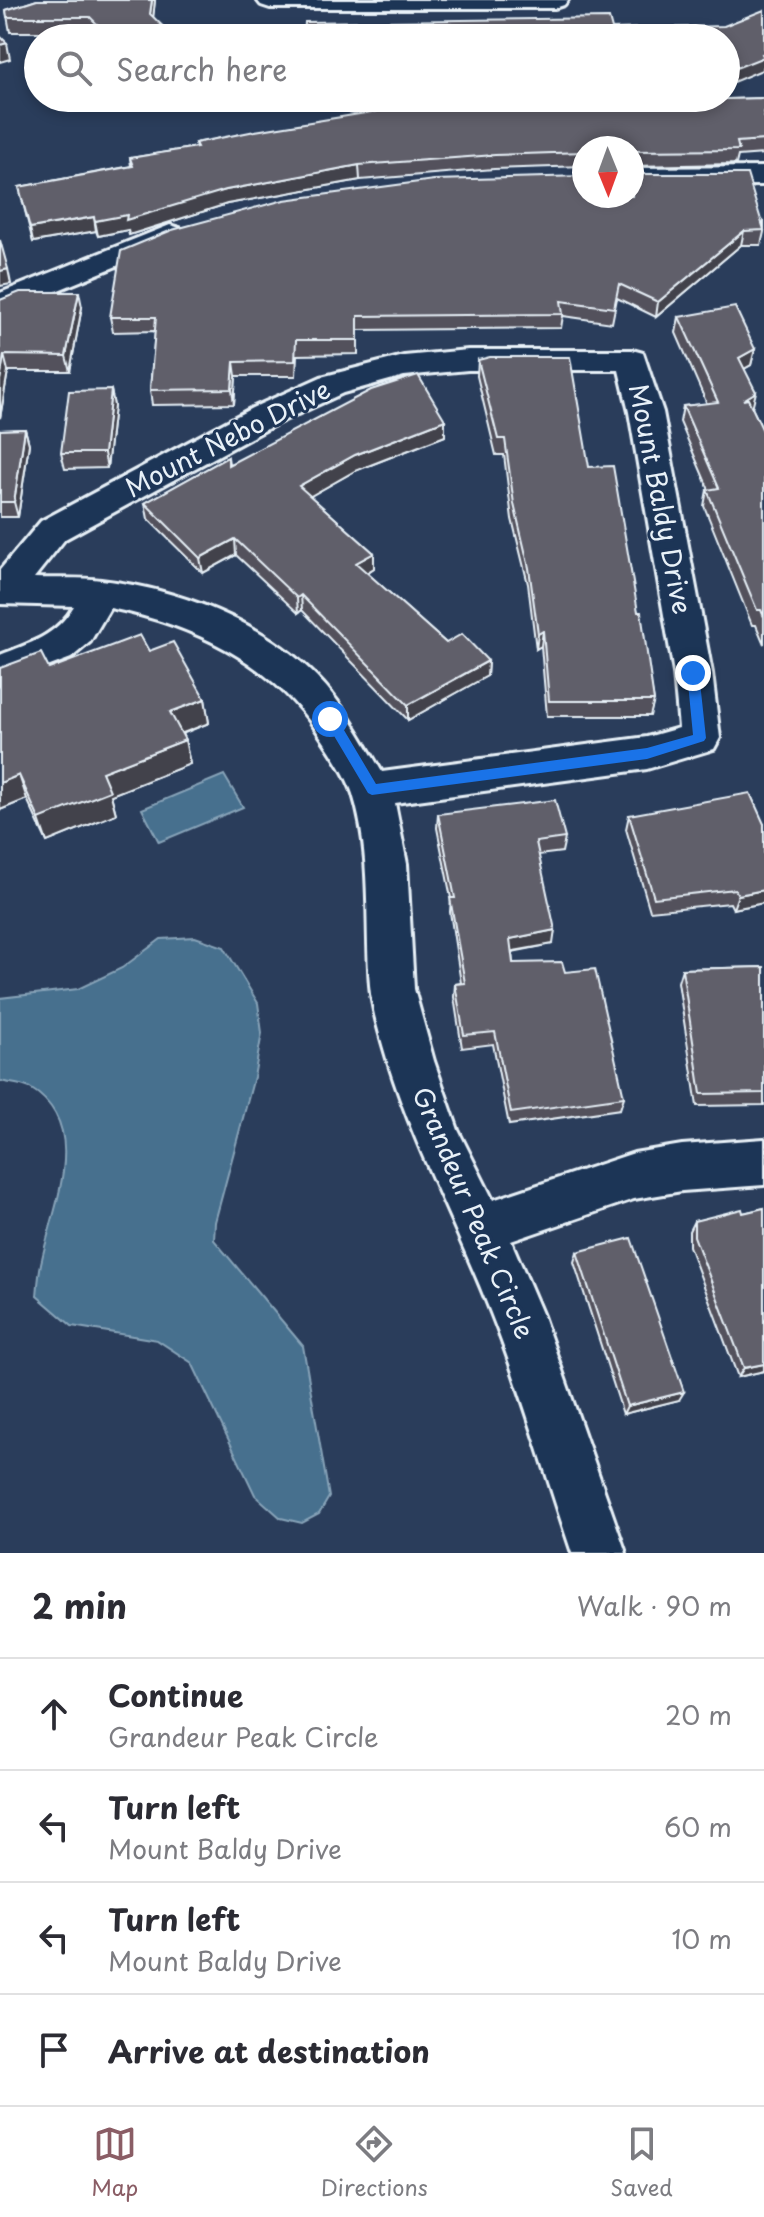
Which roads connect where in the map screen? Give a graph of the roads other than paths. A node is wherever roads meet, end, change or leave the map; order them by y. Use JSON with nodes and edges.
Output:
{"nodes":[{"id":1,"x":270,"y":0,"type":"edge"},
{"id":2,"x":555,"y":0,"type":"edge"},
{"id":3,"x":764,"y":176,"type":"edge"},
{"id":4,"x":644,"y":177,"type":"edge"},
{"id":5,"x":201,"y":224,"type":"edge"},
{"id":6,"x":0,"y":304,"type":"edge"},
{"id":7,"x":632,"y":360,"type":"joint"},
{"id":8,"x":2,"y":591,"type":"edge"},
{"id":9,"x":100,"y":593,"type":"junction"},
{"id":10,"x":0,"y":670,"type":"edge"},
{"id":11,"x":372,"y":790,"type":"junction"},
{"id":12,"x":764,"y":1162,"type":"edge"},
{"id":13,"x":481,"y":1228,"type":"junction"},
{"id":14,"x":599,"y":1553,"type":"edge"}],
"edges":[{"from":1,"to":2,"type":"street"},
{"from":3,"to":4,"type":"street"},
{"from":5,"to":6,"type":"street"},
{"from":7,"to":8,"type":"street","name":"Mount Nebo Drive"},
{"from":7,"to":11,"type":"street","name":"Mount Baldy Drive"},
{"from":8,"to":9,"type":"street","name":"Grandeur Peak Circle"},
{"from":9,"to":10,"type":"street"},
{"from":9,"to":11,"type":"street","name":"Grandeur Peak Circle"},
{"from":11,"to":13,"type":"street","name":"Grandeur Peak Circle"},
{"from":12,"to":13,"type":"street"},
{"from":13,"to":14,"type":"street","name":"Grandeur Peak Circle"}]}
